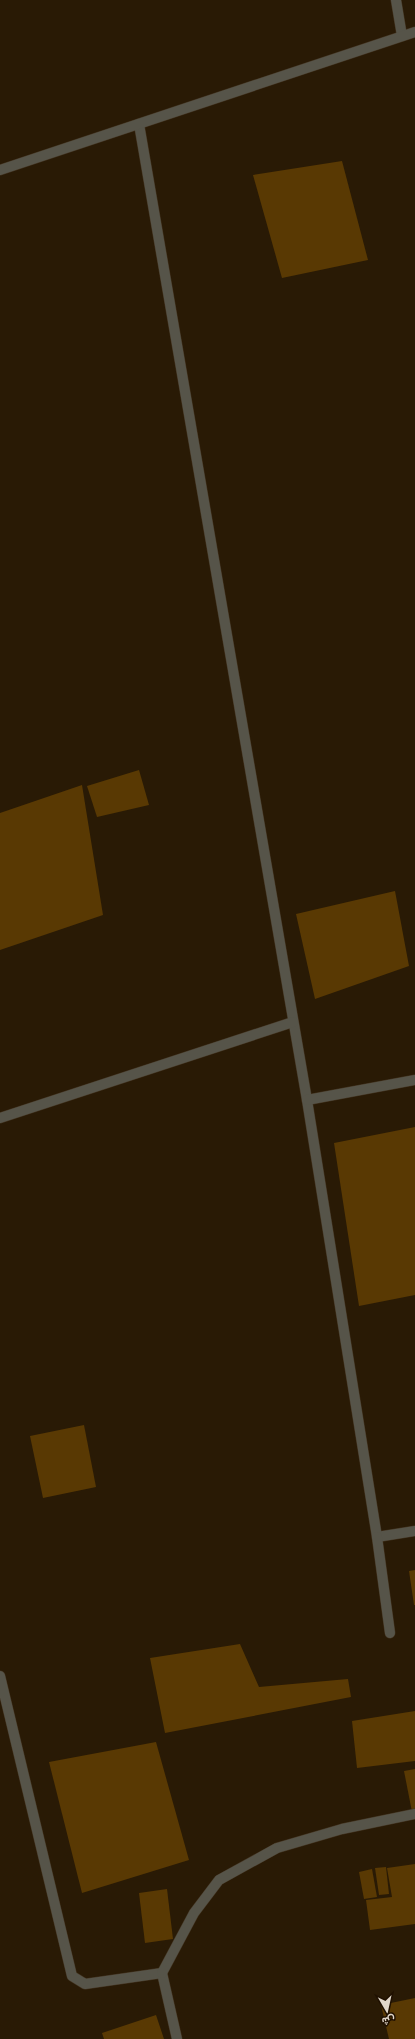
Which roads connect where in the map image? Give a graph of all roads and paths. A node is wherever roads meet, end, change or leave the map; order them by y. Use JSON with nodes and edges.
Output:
{"nodes":[{"id":1,"x":396,"y":0,"type":"edge"},
{"id":2,"x":415,"y":32,"type":"edge"},
{"id":3,"x":402,"y":36,"type":"junction"},
{"id":4,"x":139,"y":124,"type":"junction"},
{"id":5,"x":0,"y":170,"type":"edge"},
{"id":6,"x":293,"y":1022,"type":"junction"},
{"id":7,"x":415,"y":1080,"type":"edge"},
{"id":8,"x":307,"y":1100,"type":"junction"},
{"id":9,"x":0,"y":1118,"type":"edge"},
{"id":10,"x":415,"y":1531,"type":"edge"},
{"id":11,"x":377,"y":1537,"type":"junction"},
{"id":12,"x":390,"y":1633,"type":"dead end"},
{"id":13,"x":0,"y":1676,"type":"edge"},
{"id":14,"x":415,"y":1814,"type":"edge"},
{"id":15,"x":162,"y":1974,"type":"junction"},
{"id":16,"x":177,"y":2039,"type":"edge"}],
"edges":[{"from":1,"to":3,"type":"street"},
{"from":2,"to":3,"type":"street"},
{"from":3,"to":4,"type":"street"},
{"from":4,"to":5,"type":"street"},
{"from":4,"to":6,"type":"street"},
{"from":6,"to":8,"type":"street"},
{"from":6,"to":9,"type":"street"},
{"from":7,"to":8,"type":"street"},
{"from":8,"to":11,"type":"street"},
{"from":10,"to":11,"type":"street"},
{"from":11,"to":12,"type":"street"},
{"from":13,"to":15,"type":"street"},
{"from":14,"to":15,"type":"street"},
{"from":15,"to":16,"type":"street"}]}
